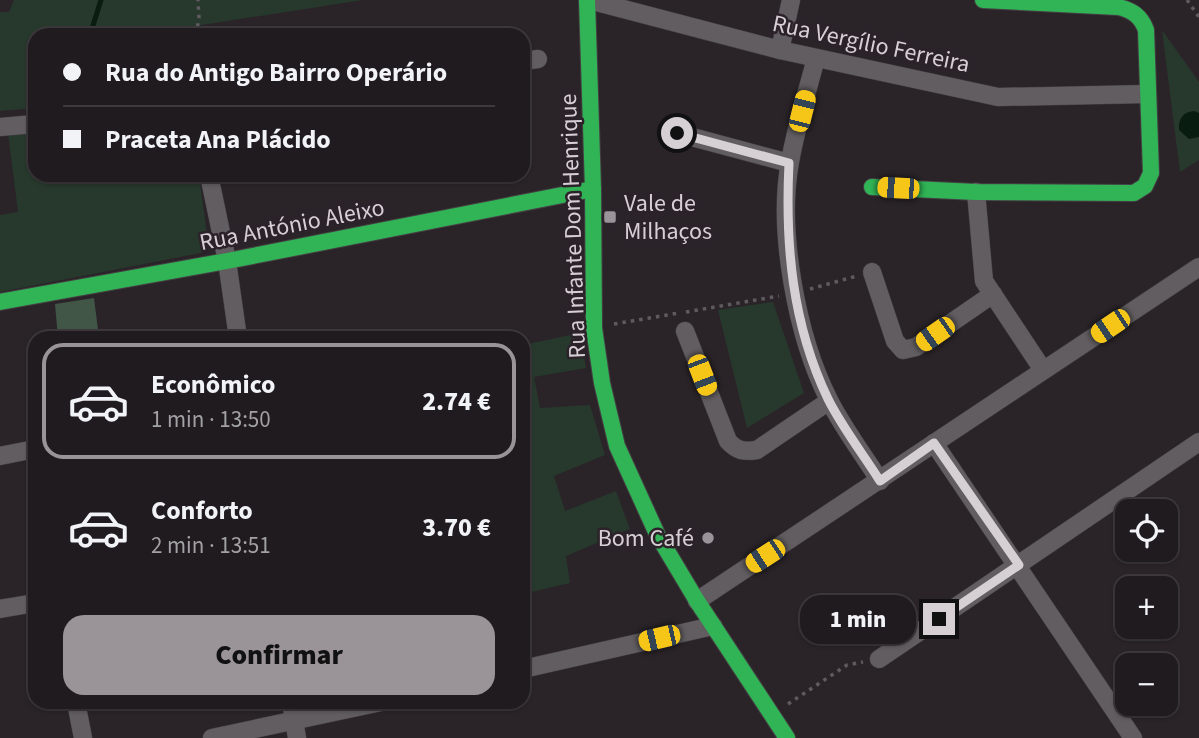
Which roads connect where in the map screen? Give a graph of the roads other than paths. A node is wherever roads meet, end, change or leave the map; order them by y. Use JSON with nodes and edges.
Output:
{"nodes":[{"id":1,"x":588,"y":0,"type":"edge"},
{"id":2,"x":791,"y":0,"type":"edge"},
{"id":3,"x":983,"y":0,"type":"edge"},
{"id":4,"x":780,"y":50,"type":"junction"},
{"id":5,"x":816,"y":58,"type":"junction"},
{"id":6,"x":1147,"y":94,"type":"junction"},
{"id":7,"x":28,"y":125,"type":"edge"},
{"id":8,"x":0,"y":127,"type":"edge"},
{"id":9,"x":677,"y":133,"type":"dead end"},
{"id":10,"x":789,"y":163,"type":"junction"},
{"id":11,"x":210,"y":182,"type":"edge"},
{"id":12,"x":872,"y":187,"type":"dead end"},
{"id":13,"x":593,"y":189,"type":"junction"},
{"id":14,"x":976,"y":192,"type":"junction"},
{"id":15,"x":227,"y":261,"type":"junction"},
{"id":16,"x":1199,"y":267,"type":"edge"},
{"id":17,"x":872,"y":272,"type":"road end"},
{"id":18,"x":993,"y":294,"type":"junction"},
{"id":19,"x":0,"y":302,"type":"edge"},
{"id":20,"x":238,"y":331,"type":"edge"},
{"id":21,"x":685,"y":331,"type":"dead end"},
{"id":22,"x":1043,"y":370,"type":"junction"},
{"id":23,"x":829,"y":401,"type":"junction"},
{"id":24,"x":1199,"y":442,"type":"edge"},
{"id":25,"x":934,"y":443,"type":"junction"},
{"id":26,"x":28,"y":450,"type":"edge"},
{"id":27,"x":0,"y":456,"type":"edge"},
{"id":28,"x":880,"y":481,"type":"junction"},
{"id":29,"x":1019,"y":565,"type":"junction"},
{"id":30,"x":697,"y":601,"type":"junction"},
{"id":31,"x":28,"y":604,"type":"edge"},
{"id":32,"x":0,"y":609,"type":"edge"},
{"id":33,"x":713,"y":626,"type":"junction"},
{"id":34,"x":879,"y":659,"type":"dead end"},
{"id":35,"x":530,"y":667,"type":"edge"},
{"id":36,"x":77,"y":709,"type":"edge"},
{"id":37,"x":293,"y":709,"type":"edge"},
{"id":38,"x":360,"y":709,"type":"edge"},
{"id":39,"x":296,"y":730,"type":"edge"},
{"id":40,"x":83,"y":738,"type":"edge"},
{"id":41,"x":212,"y":738,"type":"edge"},
{"id":42,"x":788,"y":738,"type":"edge"},
{"id":43,"x":1133,"y":738,"type":"edge"}],
"edges":[{"from":1,"to":4,"type":"street","name":"Rua Vergílio Ferreira"},
{"from":1,"to":13,"type":"street","name":"Rua Infante Dom Henrique"},
{"from":2,"to":4,"type":"street"},
{"from":3,"to":6,"type":"street"},
{"from":4,"to":5,"type":"street","name":"Rua Vergílio Ferreira"},
{"from":5,"to":6,"type":"street","name":"Rua Vergílio Ferreira"},
{"from":5,"to":10,"type":"street"},
{"from":6,"to":14,"type":"street"},
{"from":7,"to":8,"type":"street"},
{"from":9,"to":10,"type":"street"},
{"from":10,"to":23,"type":"street"},
{"from":11,"to":15,"type":"street"},
{"from":12,"to":14,"type":"street"},
{"from":13,"to":15,"type":"street","name":"Rua António Aleixo"},
{"from":13,"to":30,"type":"street","name":"Rua Infante Dom Henrique"},
{"from":14,"to":18,"type":"street"},
{"from":15,"to":19,"type":"street","name":"Rua António Aleixo"},
{"from":15,"to":20,"type":"street"},
{"from":16,"to":22,"type":"street"},
{"from":17,"to":18,"type":"street"},
{"from":18,"to":22,"type":"street"},
{"from":21,"to":23,"type":"street"},
{"from":22,"to":25,"type":"street"},
{"from":23,"to":28,"type":"street"},
{"from":24,"to":29,"type":"street"},
{"from":25,"to":28,"type":"street"},
{"from":25,"to":29,"type":"street"},
{"from":26,"to":27,"type":"street"},
{"from":28,"to":30,"type":"street"},
{"from":29,"to":34,"type":"street"},
{"from":29,"to":43,"type":"street"},
{"from":30,"to":33,"type":"street","name":"Rua Infante Dom Henrique"},
{"from":31,"to":32,"type":"street"},
{"from":33,"to":35,"type":"street"},
{"from":33,"to":42,"type":"street","name":"Rua Infante Dom Henrique"},
{"from":36,"to":40,"type":"street"},
{"from":37,"to":39,"type":"street"},
{"from":38,"to":39,"type":"street"},
{"from":39,"to":41,"type":"street"}]}
